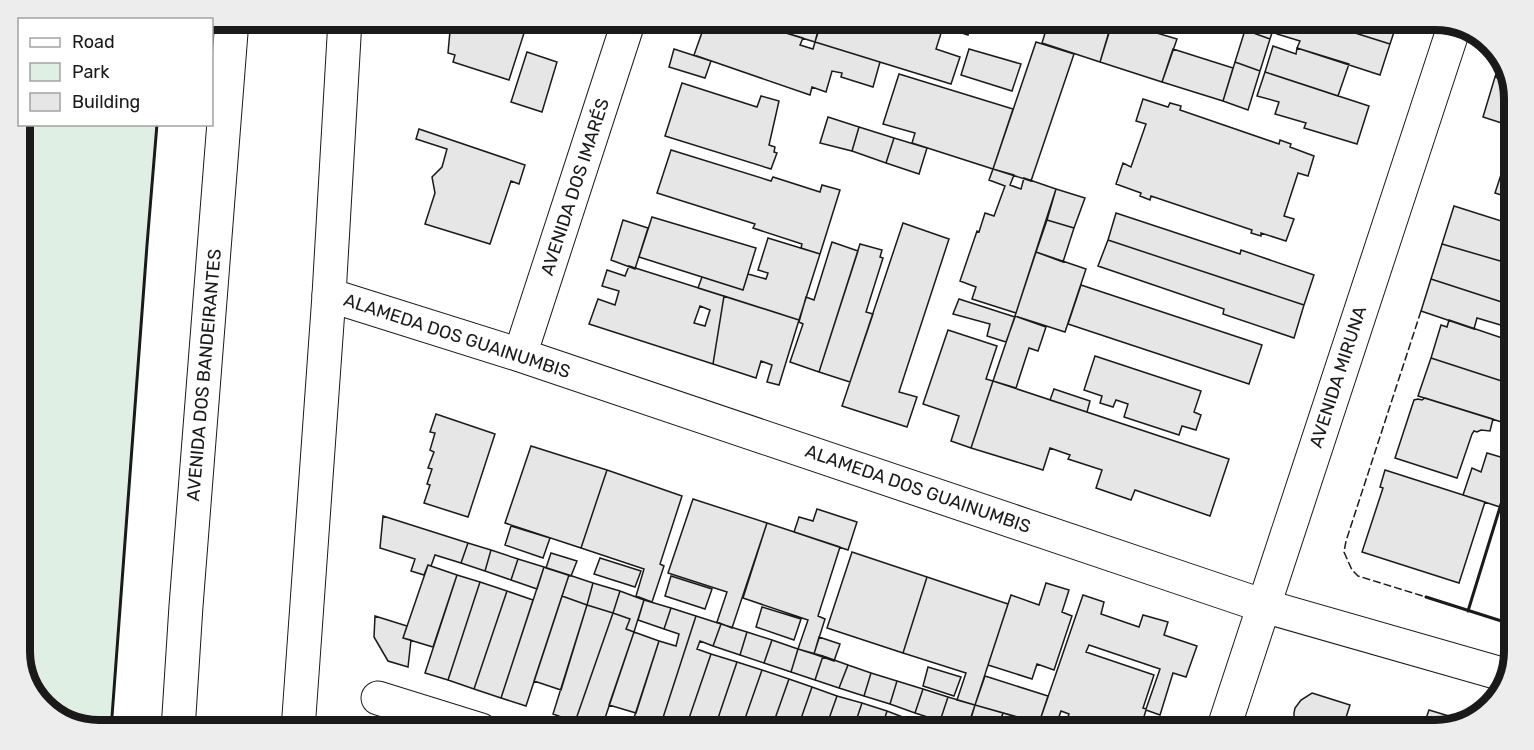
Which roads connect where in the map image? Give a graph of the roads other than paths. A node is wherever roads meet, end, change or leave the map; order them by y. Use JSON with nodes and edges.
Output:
{"nodes":[{"id":1,"x":231,"y":30,"type":"edge"},
{"id":2,"x":344,"y":30,"type":"edge"},
{"id":3,"x":626,"y":30,"type":"edge"},
{"id":4,"x":1452,"y":32,"type":"edge"},
{"id":5,"x":329,"y":295,"type":"junction"},
{"id":6,"x":520,"y":355,"type":"junction"},
{"id":7,"x":1264,"y":606,"type":"junction"},
{"id":8,"x":1500,"y":673,"type":"edge"},
{"id":9,"x":378,"y":698,"type":"dead end"},
{"id":10,"x":179,"y":720,"type":"edge"},
{"id":11,"x":299,"y":720,"type":"edge"},
{"id":12,"x":449,"y":720,"type":"edge"},
{"id":13,"x":1226,"y":720,"type":"edge"}],
"edges":[{"from":1,"to":10,"type":"main road","name":"AVENIDA DOS BANDEIRANTES"},
{"from":2,"to":5,"type":"main road"},
{"from":3,"to":6,"type":"main road","name":"AVENIDA DOS IMARÉS"},
{"from":4,"to":7,"type":"main road","name":"AVENIDA MIRUNA"},
{"from":5,"to":6,"type":"main road","name":"ALAMEDA DOS GUAINUMBIS"},
{"from":5,"to":11,"type":"main road"},
{"from":6,"to":7,"type":"main road","name":"ALAMEDA DOS GUAINUMBIS"},
{"from":7,"to":8,"type":"main road","name":"ALAMEDA DOS GUAINUMBIS"},
{"from":7,"to":13,"type":"main road","name":"AVENIDA MIRUNA"},
{"from":9,"to":12,"type":"main road"}]}
